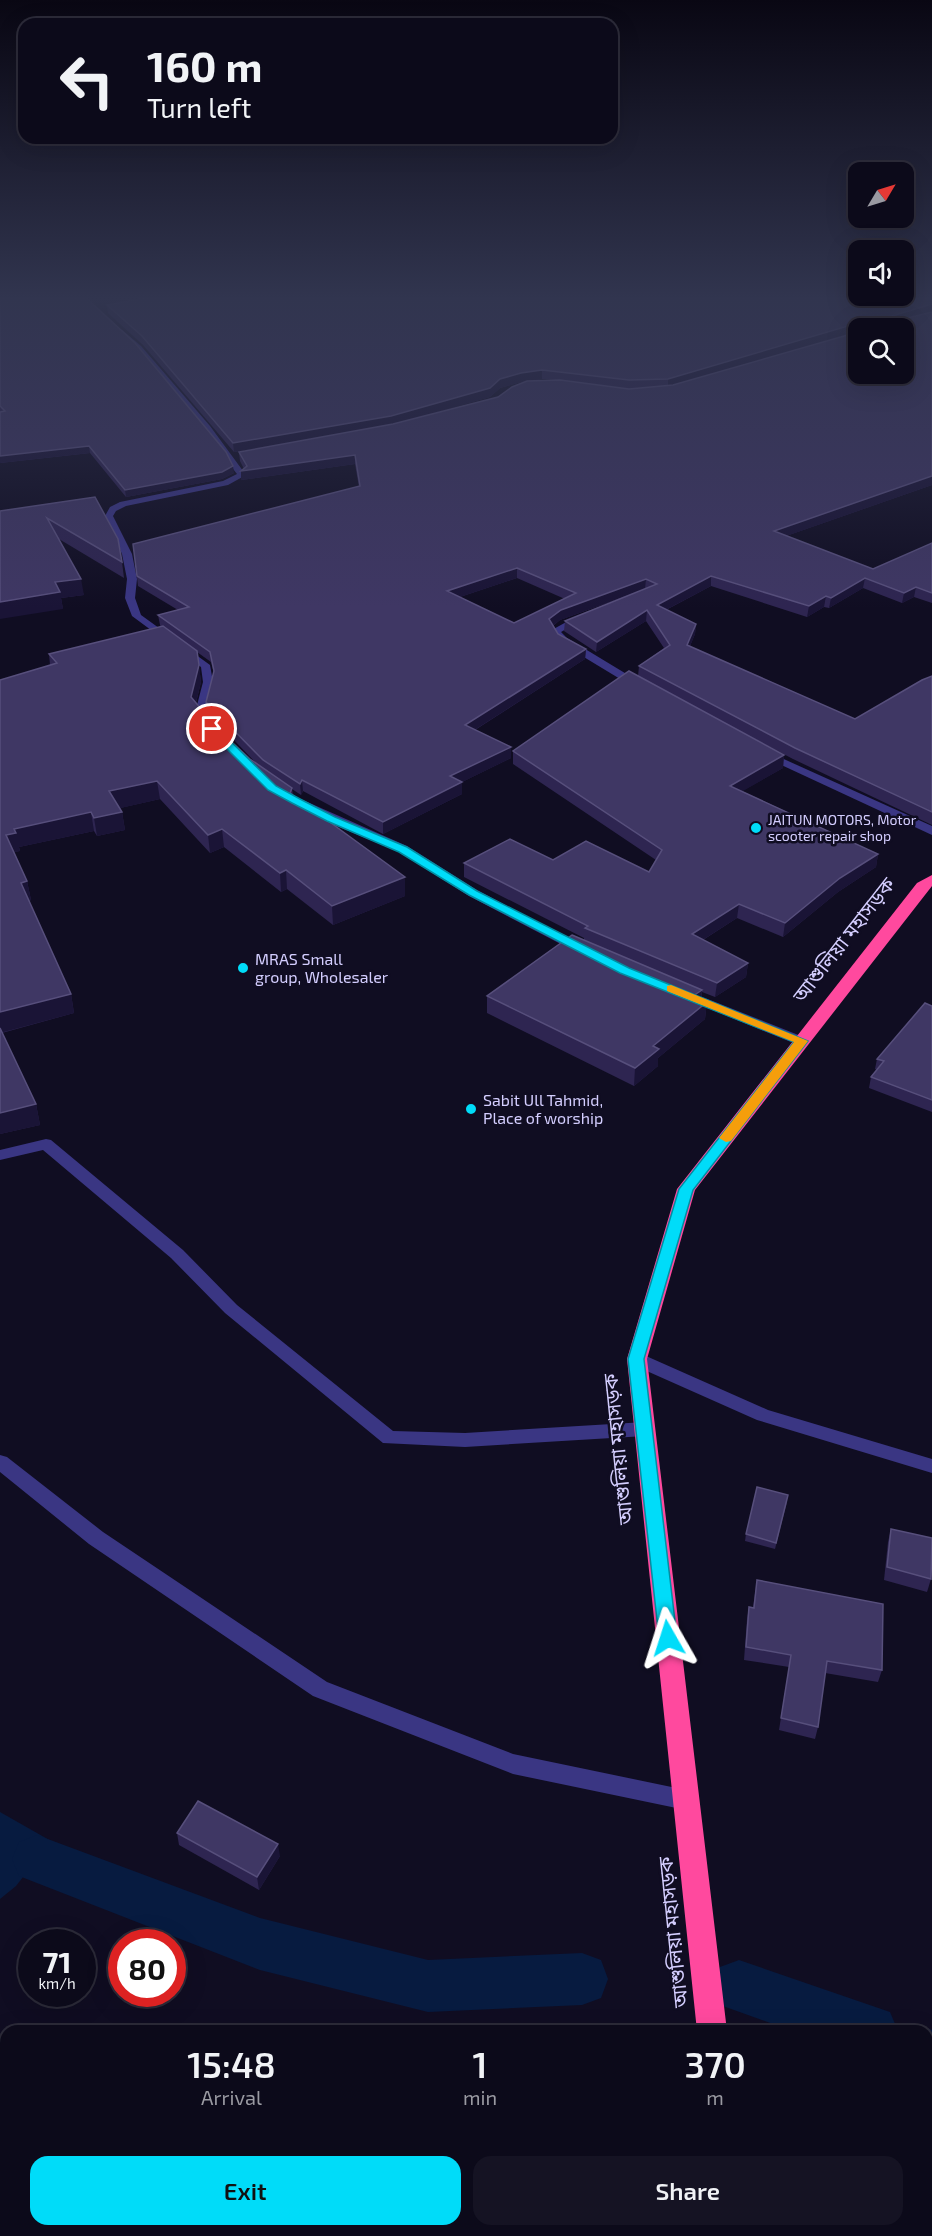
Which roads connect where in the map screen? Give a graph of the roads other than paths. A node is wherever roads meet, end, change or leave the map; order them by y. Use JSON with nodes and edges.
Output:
{"nodes":[{"id":1,"x":183,"y":399,"type":"edge"},
{"id":2,"x":243,"y":455,"type":"edge"},
{"id":3,"x":231,"y":457,"type":"junction"},
{"id":4,"x":596,"y":612,"type":"edge"},
{"id":5,"x":649,"y":692,"type":"edge"},
{"id":6,"x":219,"y":736,"type":"edge"},
{"id":7,"x":753,"y":748,"type":"edge"},
{"id":8,"x":288,"y":796,"type":"edge"},
{"id":9,"x":932,"y":831,"type":"edge"},
{"id":10,"x":932,"y":880,"type":"edge"},
{"id":11,"x":595,"y":956,"type":"edge"},
{"id":12,"x":680,"y":992,"type":"edge"},
{"id":13,"x":801,"y":1041,"type":"junction"},
{"id":14,"x":0,"y":1155,"type":"edge"},
{"id":15,"x":636,"y":1359,"type":"junction"},
{"id":16,"x":645,"y":1429,"type":"junction"},
{"id":17,"x":0,"y":1462,"type":"edge"},
{"id":18,"x":932,"y":1466,"type":"edge"},
{"id":19,"x":686,"y":1800,"type":"junction"},
{"id":20,"x":711,"y":2025,"type":"edge"}],
"edges":[{"from":1,"to":3,"type":"street"},
{"from":2,"to":3,"type":"street"},
{"from":3,"to":6,"type":"street"},
{"from":4,"to":5,"type":"street"},
{"from":7,"to":9,"type":"street"},
{"from":8,"to":11,"type":"street"},
{"from":10,"to":13,"type":"highway","name":"আশুলিয়া মহাসড়ক"},
{"from":12,"to":13,"type":"street"},
{"from":13,"to":15,"type":"highway","name":"আশুলিয়া মহাসড়ক"},
{"from":14,"to":16,"type":"street"},
{"from":15,"to":16,"type":"highway","name":"আশুলিয়া মহাসড়ক"},
{"from":15,"to":18,"type":"street"},
{"from":16,"to":19,"type":"highway","name":"আশুলিয়া মহাসড়ক"},
{"from":17,"to":19,"type":"street"},
{"from":19,"to":20,"type":"highway","name":"আশুলিয়া মহাসড়ক"}]}
